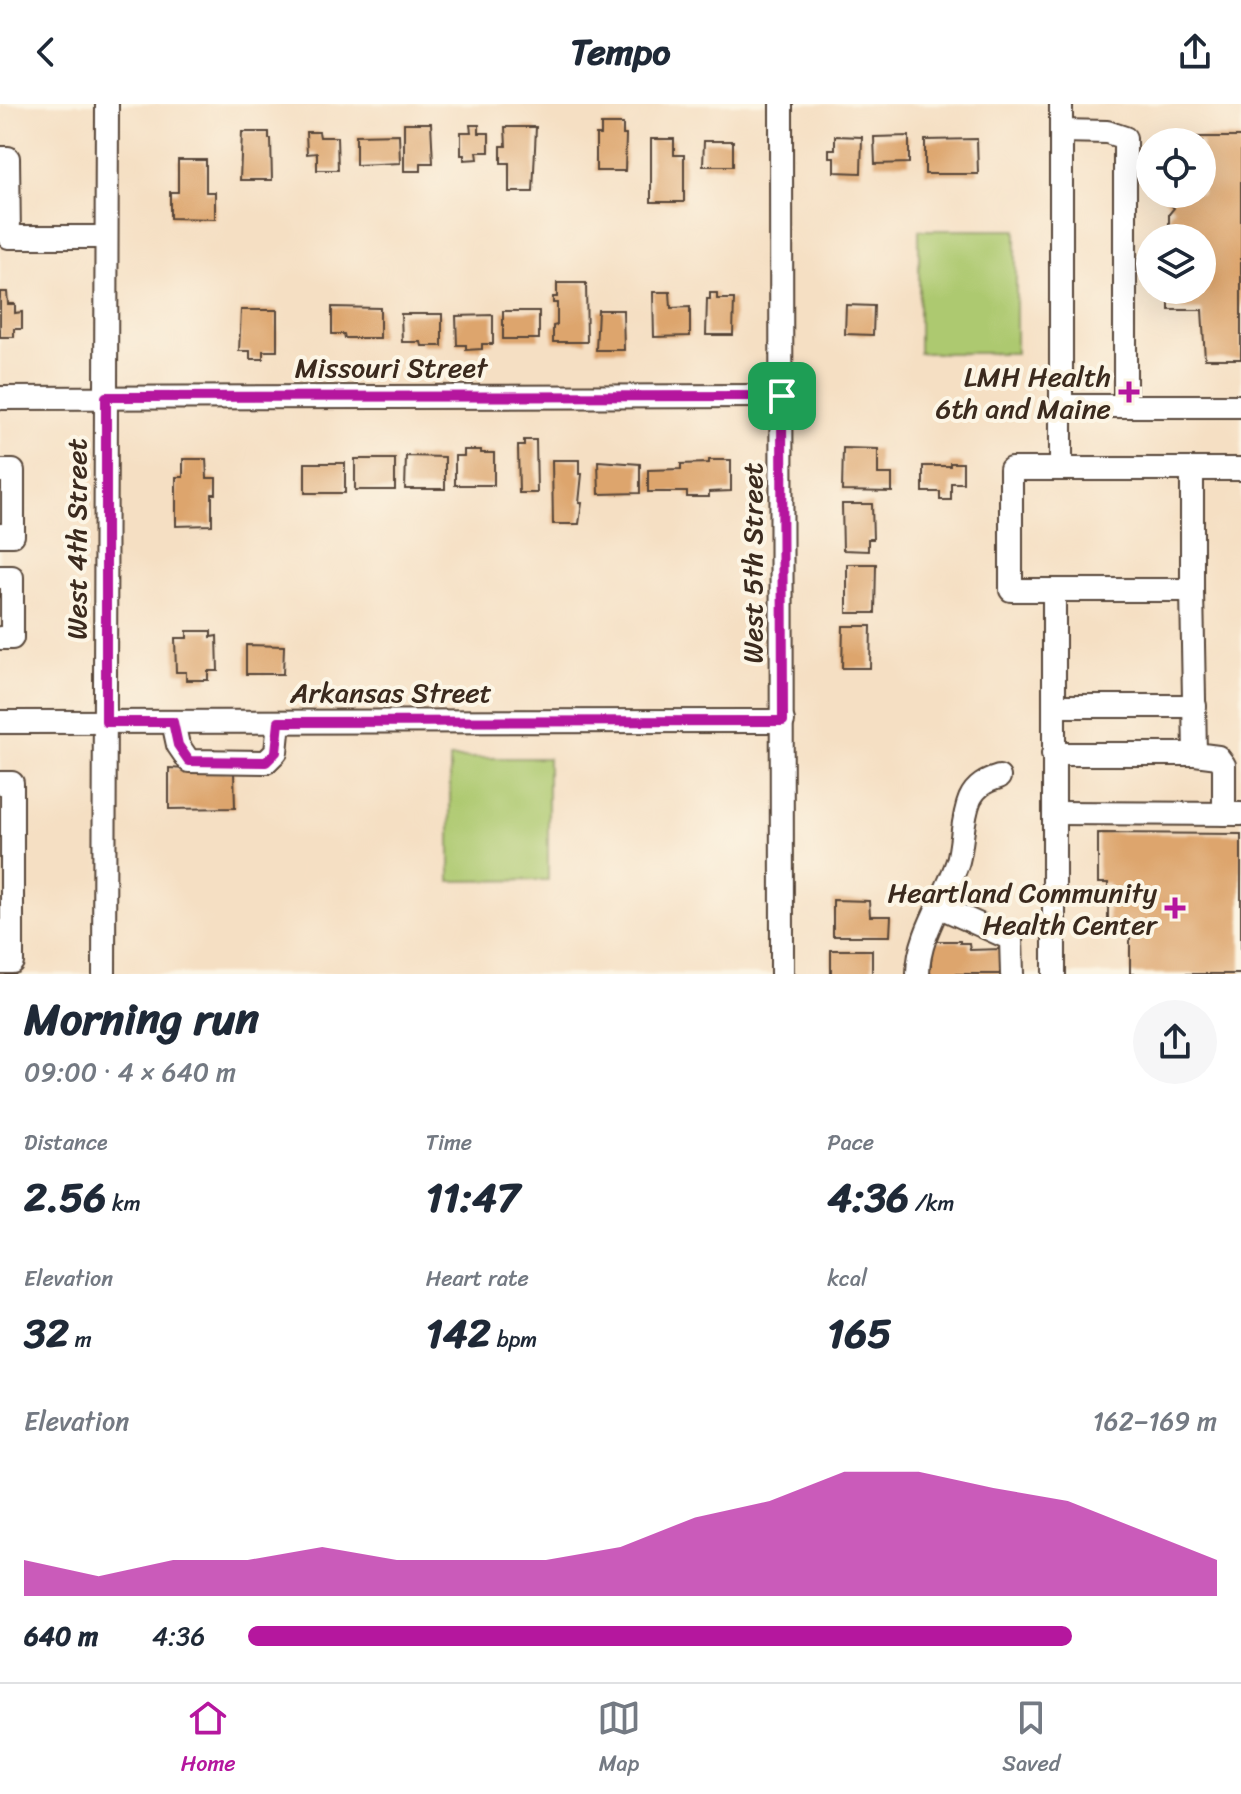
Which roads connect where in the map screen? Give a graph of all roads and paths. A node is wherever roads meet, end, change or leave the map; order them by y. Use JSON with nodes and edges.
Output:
{"nodes":[{"id":1,"x":107,"y":104,"type":"edge"},
{"id":2,"x":781,"y":104,"type":"edge"},
{"id":3,"x":1061,"y":104,"type":"edge"},
{"id":4,"x":1061,"y":131,"type":"junction"},
{"id":5,"x":0,"y":158,"type":"edge"},
{"id":6,"x":106,"y":237,"type":"junction"},
{"id":7,"x":782,"y":396,"type":"junction"},
{"id":8,"x":106,"y":397,"type":"junction"},
{"id":9,"x":0,"y":398,"type":"edge"},
{"id":10,"x":1061,"y":406,"type":"junction"},
{"id":11,"x":1125,"y":406,"type":"junction"},
{"id":12,"x":1241,"y":406,"type":"edge"},
{"id":13,"x":1061,"y":469,"type":"junction"},
{"id":14,"x":1192,"y":469,"type":"junction"},
{"id":15,"x":1241,"y":469,"type":"edge"},
{"id":16,"x":0,"y":471,"type":"edge"},
{"id":17,"x":0,"y":535,"type":"edge"},
{"id":18,"x":0,"y":577,"type":"edge"},
{"id":19,"x":1054,"y":590,"type":"junction"},
{"id":20,"x":1192,"y":590,"type":"junction"},
{"id":21,"x":0,"y":638,"type":"edge"},
{"id":22,"x":1054,"y":706,"type":"junction"},
{"id":23,"x":1195,"y":706,"type":"junction"},
{"id":24,"x":783,"y":721,"type":"junction"},
{"id":25,"x":0,"y":722,"type":"edge"},
{"id":26,"x":106,"y":722,"type":"junction"},
{"id":27,"x":173,"y":722,"type":"junction"},
{"id":28,"x":279,"y":722,"type":"junction"},
{"id":29,"x":1053,"y":754,"type":"junction"},
{"id":30,"x":1195,"y":754,"type":"junction"},
{"id":31,"x":999,"y":777,"type":"dead end"},
{"id":32,"x":0,"y":783,"type":"edge"},
{"id":33,"x":1054,"y":813,"type":"junction"},
{"id":34,"x":1232,"y":814,"type":"edge"},
{"id":35,"x":938,"y":906,"type":"junction"},
{"id":36,"x":0,"y":962,"type":"edge"},
{"id":37,"x":104,"y":974,"type":"edge"},
{"id":38,"x":782,"y":974,"type":"edge"},
{"id":39,"x":918,"y":974,"type":"edge"},
{"id":40,"x":1012,"y":974,"type":"edge"},
{"id":41,"x":1054,"y":974,"type":"edge"}],
"edges":[{"from":1,"to":6,"type":"street","name":"West 4th Street"},
{"from":2,"to":7,"type":"street","name":"West 5th Street"},
{"from":3,"to":4,"type":"street"},
{"from":4,"to":10,"type":"street"},
{"from":4,"to":11,"type":"street"},
{"from":5,"to":6,"type":"street"},
{"from":6,"to":8,"type":"street","name":"West 4th Street"},
{"from":7,"to":8,"type":"street","name":"Missouri Street"},
{"from":7,"to":24,"type":"street","name":"West 5th Street"},
{"from":8,"to":9,"type":"street","name":"Missouri Street"},
{"from":8,"to":26,"type":"street","name":"West 4th Street"},
{"from":10,"to":11,"type":"street"},
{"from":10,"to":13,"type":"street"},
{"from":11,"to":12,"type":"street"},
{"from":13,"to":14,"type":"street"},
{"from":13,"to":19,"type":"street"},
{"from":14,"to":15,"type":"street"},
{"from":14,"to":20,"type":"street"},
{"from":16,"to":17,"type":"street"},
{"from":18,"to":21,"type":"street"},
{"from":19,"to":20,"type":"street"},
{"from":19,"to":22,"type":"street"},
{"from":20,"to":23,"type":"street"},
{"from":22,"to":23,"type":"street"},
{"from":22,"to":29,"type":"street"},
{"from":23,"to":30,"type":"street"},
{"from":24,"to":28,"type":"street","name":"Arkansas Street"},
{"from":24,"to":38,"type":"street","name":"West 5th Street"},
{"from":25,"to":26,"type":"street","name":"Arkansas Street"},
{"from":26,"to":27,"type":"street","name":"Arkansas Street"},
{"from":26,"to":37,"type":"street","name":"West 4th Street"},
{"from":27,"to":28,"type":"street","name":"Arkansas Street"},
{"from":27,"to":28,"type":"street"},
{"from":29,"to":30,"type":"street"},
{"from":29,"to":33,"type":"street"},
{"from":30,"to":34,"type":"street"},
{"from":31,"to":35,"type":"street"},
{"from":32,"to":36,"type":"street"},
{"from":33,"to":34,"type":"street"},
{"from":33,"to":41,"type":"street"},
{"from":35,"to":39,"type":"street"},
{"from":35,"to":40,"type":"street"}]}
